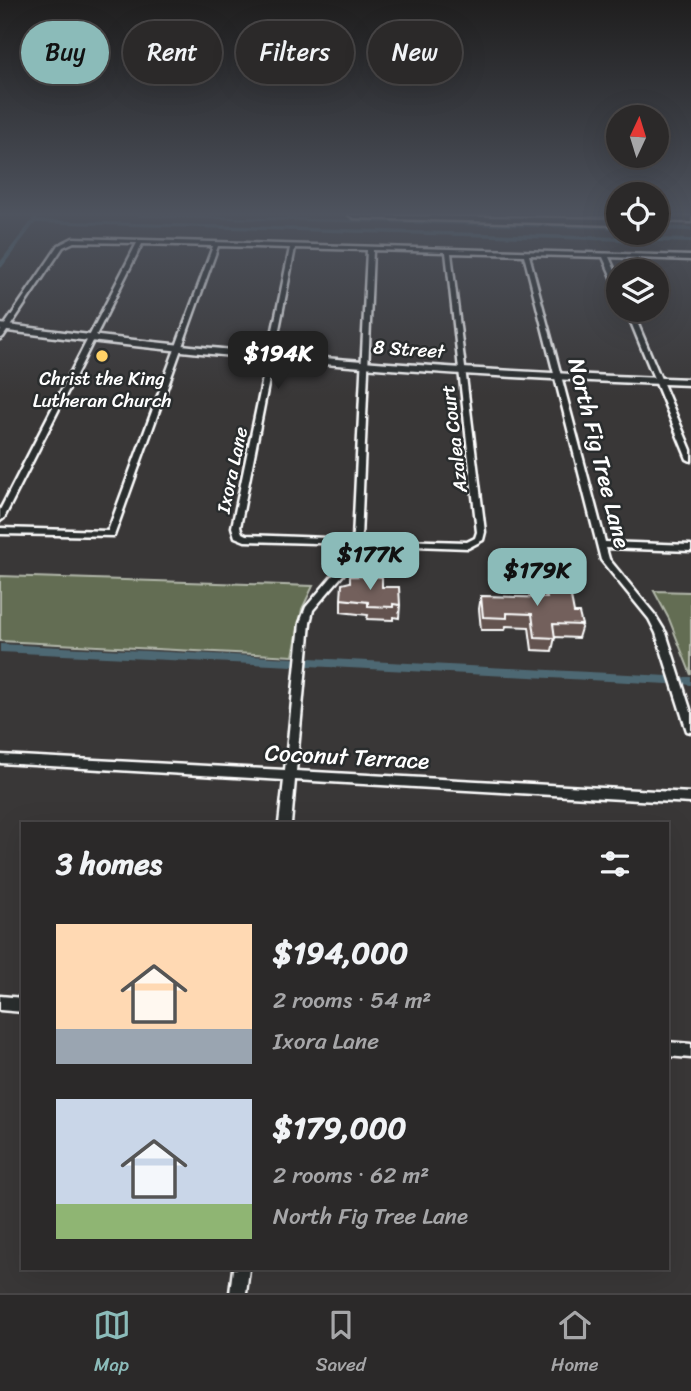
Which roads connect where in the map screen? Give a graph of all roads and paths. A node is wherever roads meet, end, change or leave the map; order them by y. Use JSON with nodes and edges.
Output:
{"nodes":[{"id":1,"x":40,"y":275,"type":"edge"},
{"id":2,"x":123,"y":275,"type":"edge"},
{"id":3,"x":205,"y":275,"type":"edge"},
{"id":4,"x":287,"y":275,"type":"edge"},
{"id":5,"x":369,"y":275,"type":"edge"},
{"id":6,"x":451,"y":275,"type":"edge"},
{"id":7,"x":532,"y":275,"type":"edge"},
{"id":8,"x":634,"y":322,"type":"edge"},
{"id":9,"x":3,"y":327,"type":"edge"},
{"id":10,"x":0,"y":337,"type":"edge"},
{"id":11,"x":91,"y":339,"type":"junction"},
{"id":12,"x":180,"y":348,"type":"junction"},
{"id":13,"x":271,"y":357,"type":"junction"},
{"id":14,"x":365,"y":364,"type":"junction"},
{"id":15,"x":461,"y":371,"type":"junction"},
{"id":16,"x":560,"y":377,"type":"junction"},
{"id":17,"x":659,"y":381,"type":"junction"},
{"id":18,"x":691,"y":382,"type":"edge"},
{"id":19,"x":691,"y":459,"type":"edge"},
{"id":20,"x":0,"y":518,"type":"edge"},
{"id":21,"x":0,"y":531,"type":"edge"},
{"id":22,"x":357,"y":541,"type":"junction"},
{"id":23,"x":601,"y":545,"type":"junction"},
{"id":24,"x":691,"y":548,"type":"edge"},
{"id":25,"x":686,"y":696,"type":"edge"},
{"id":26,"x":691,"y":728,"type":"edge"},
{"id":27,"x":0,"y":759,"type":"edge"},
{"id":28,"x":290,"y":775,"type":"junction"},
{"id":29,"x":691,"y":798,"type":"edge"},
{"id":30,"x":285,"y":822,"type":"edge"},
{"id":31,"x":0,"y":1003,"type":"edge"},
{"id":32,"x":21,"y":1005,"type":"edge"},
{"id":33,"x":669,"y":1049,"type":"edge"},
{"id":34,"x":691,"y":1051,"type":"edge"},
{"id":35,"x":241,"y":1270,"type":"edge"},
{"id":36,"x":238,"y":1293,"type":"edge"}],
"edges":[{"from":1,"to":9,"type":"street"},
{"from":2,"to":11,"type":"street"},
{"from":3,"to":12,"type":"street"},
{"from":4,"to":13,"type":"street","name":"Ixora Lane"},
{"from":5,"to":14,"type":"street"},
{"from":6,"to":15,"type":"street","name":"Azalea Court"},
{"from":7,"to":16,"type":"street","name":"North Fig Tree Lane"},
{"from":8,"to":17,"type":"street"},
{"from":9,"to":10,"type":"street"},
{"from":9,"to":11,"type":"street","name":"8 Street"},
{"from":11,"to":12,"type":"street","name":"8 Street"},
{"from":11,"to":20,"type":"street"},
{"from":12,"to":13,"type":"street","name":"8 Street"},
{"from":12,"to":21,"type":"street"},
{"from":13,"to":14,"type":"street","name":"8 Street"},
{"from":13,"to":22,"type":"street","name":"Ixora Lane"},
{"from":14,"to":15,"type":"street","name":"8 Street"},
{"from":14,"to":22,"type":"street"},
{"from":15,"to":16,"type":"street","name":"8 Street"},
{"from":15,"to":22,"type":"street","name":"Azalea Court"},
{"from":16,"to":17,"type":"street","name":"8 Street"},
{"from":16,"to":23,"type":"street","name":"North Fig Tree Lane"},
{"from":17,"to":18,"type":"street","name":"8 Street"},
{"from":17,"to":19,"type":"street"},
{"from":22,"to":28,"type":"street"},
{"from":23,"to":24,"type":"street"},
{"from":23,"to":25,"type":"street","name":"North Fig Tree Lane"},
{"from":25,"to":26,"type":"street","name":"North Fig Tree Lane"},
{"from":27,"to":28,"type":"street","name":"Coconut Terrace"},
{"from":28,"to":29,"type":"street","name":"Coconut Terrace"},
{"from":28,"to":30,"type":"street"},
{"from":31,"to":32,"type":"street"},
{"from":33,"to":34,"type":"street"},
{"from":35,"to":36,"type":"street"}]}
